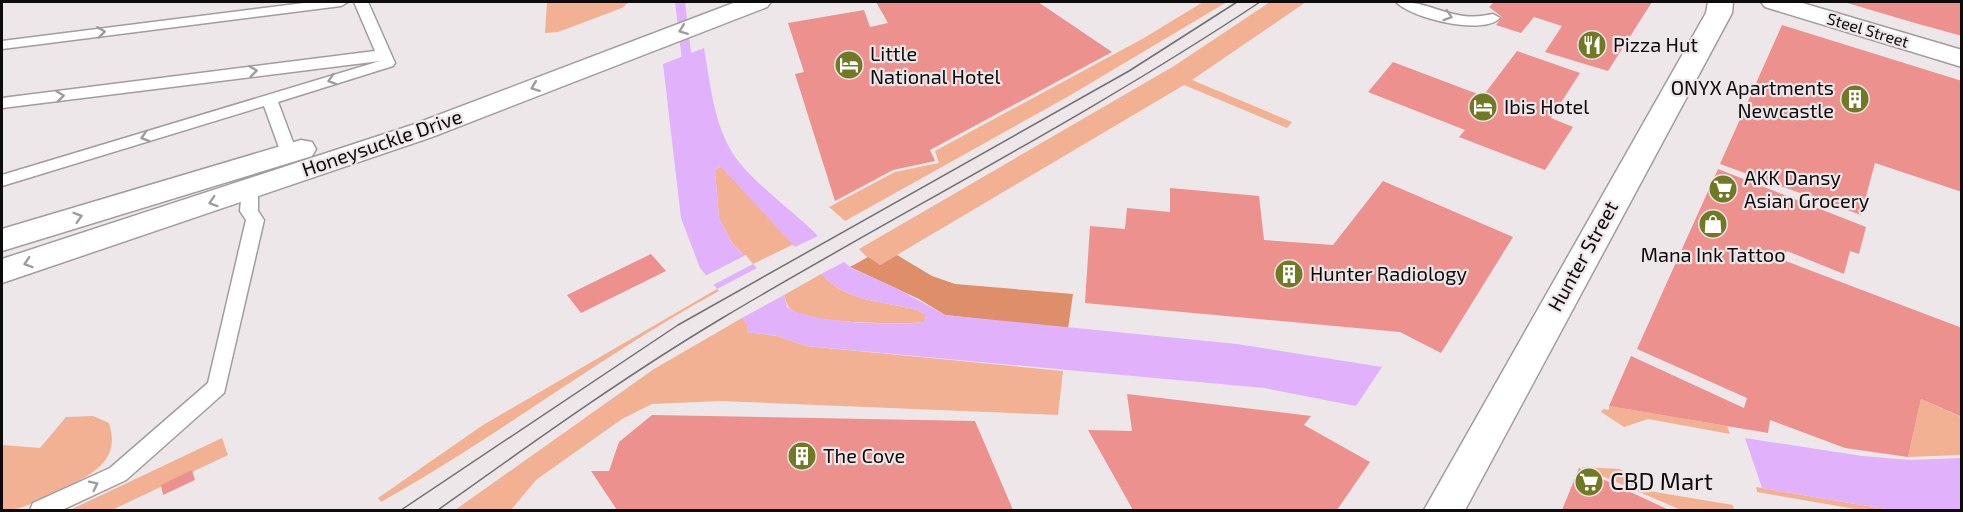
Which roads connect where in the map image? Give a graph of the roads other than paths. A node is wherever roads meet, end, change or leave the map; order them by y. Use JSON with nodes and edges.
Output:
{"nodes":[{"id":1,"x":341,"y":2,"type":"edge"},
{"id":2,"x":361,"y":2,"type":"edge"},
{"id":3,"x":758,"y":2,"type":"edge"},
{"id":4,"x":1403,"y":2,"type":"edge"},
{"id":5,"x":1721,"y":2,"type":"edge"},
{"id":6,"x":1774,"y":2,"type":"edge"},
{"id":7,"x":712,"y":9,"type":"edge"},
{"id":8,"x":1493,"y":18,"type":"dead end"},
{"id":9,"x":647,"y":34,"type":"junction"},
{"id":10,"x":2,"y":45,"type":"edge"},
{"id":11,"x":384,"y":54,"type":"junction"},
{"id":12,"x":1962,"y":59,"type":"edge"},
{"id":13,"x":269,"y":99,"type":"junction"},
{"id":14,"x":2,"y":103,"type":"edge"},
{"id":15,"x":289,"y":153,"type":"junction"},
{"id":16,"x":2,"y":181,"type":"edge"},
{"id":17,"x":250,"y":189,"type":"junction"},
{"id":18,"x":2,"y":240,"type":"edge"},
{"id":19,"x":2,"y":272,"type":"edge"},
{"id":20,"x":41,"y":510,"type":"edge"},
{"id":21,"x":1444,"y":510,"type":"edge"}],
"edges":[{"from":10,"to":1,"type":"lane","one_way":true},
{"from":2,"to":11,"type":"lane"},
{"from":3,"to":7,"type":"main road","name":"Honeysuckle Drive"},
{"from":4,"to":8,"type":"lane","one_way":true},
{"from":5,"to":21,"type":"main road","name":"Hunter Street"},
{"from":6,"to":12,"type":"main road","name":"Steel Street"},
{"from":7,"to":9,"type":"main road","name":"Honeysuckle Drive"},
{"from":9,"to":15,"type":"main road","name":"Honeysuckle Drive"},
{"from":9,"to":17,"type":"main road","name":"Honeysuckle Drive","one_way":true},
{"from":11,"to":13,"type":"lane","one_way":true},
{"from":14,"to":11,"type":"lane","one_way":true},
{"from":13,"to":15,"type":"lane"},
{"from":13,"to":16,"type":"lane","one_way":true},
{"from":18,"to":15,"type":"main road","name":"Honeysuckle Drive","one_way":true},
{"from":17,"to":19,"type":"main road","name":"Honeysuckle Drive","one_way":true},
{"from":20,"to":17,"type":"lane","one_way":true}]}
